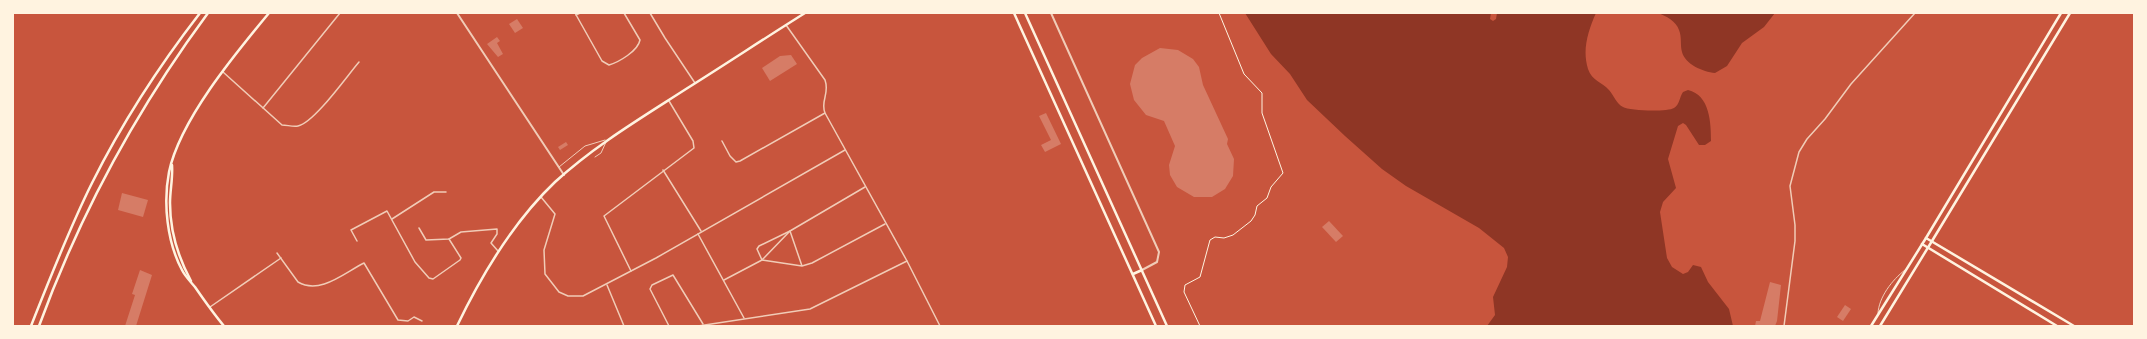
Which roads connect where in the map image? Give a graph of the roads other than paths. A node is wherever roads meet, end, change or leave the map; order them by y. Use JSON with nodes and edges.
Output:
{"nodes":[{"id":1,"x":200,"y":13,"type":"edge"},
{"id":2,"x":208,"y":13,"type":"edge"},
{"id":3,"x":269,"y":13,"type":"edge"},
{"id":4,"x":340,"y":13,"type":"edge"},
{"id":5,"x":457,"y":13,"type":"edge"},
{"id":6,"x":580,"y":13,"type":"edge"},
{"id":7,"x":624,"y":13,"type":"edge"},
{"id":8,"x":651,"y":13,"type":"edge"},
{"id":9,"x":805,"y":13,"type":"edge"},
{"id":10,"x":1014,"y":13,"type":"edge"},
{"id":11,"x":1025,"y":13,"type":"edge"},
{"id":12,"x":1051,"y":13,"type":"edge"},
{"id":13,"x":1915,"y":13,"type":"edge"},
{"id":14,"x":2061,"y":13,"type":"edge"},
{"id":15,"x":2070,"y":13,"type":"edge"},
{"id":16,"x":576,"y":14,"type":"edge"},
{"id":17,"x":786,"y":25,"type":"junction"},
{"id":18,"x":359,"y":62,"type":"dead end"},
{"id":19,"x":223,"y":72,"type":"junction"},
{"id":20,"x":695,"y":83,"type":"junction"},
{"id":21,"x":668,"y":100,"type":"junction"},
{"id":22,"x":263,"y":108,"type":"junction"},
{"id":23,"x":825,"y":113,"type":"junction"},
{"id":24,"x":608,"y":140,"type":"junction"},
{"id":25,"x":722,"y":141,"type":"dead end"},
{"id":26,"x":845,"y":150,"type":"junction"},
{"id":27,"x":596,"y":158,"type":"dead end"},
{"id":28,"x":558,"y":167,"type":"junction"},
{"id":29,"x":663,"y":170,"type":"junction"},
{"id":30,"x":564,"y":175,"type":"junction"},
{"id":31,"x":865,"y":187,"type":"junction"},
{"id":32,"x":446,"y":192,"type":"dead end"},
{"id":33,"x":541,"y":197,"type":"junction"},
{"id":34,"x":392,"y":219,"type":"junction"},
{"id":35,"x":885,"y":224,"type":"junction"},
{"id":36,"x":418,"y":228,"type":"dead end"},
{"id":37,"x":790,"y":231,"type":"junction"},
{"id":38,"x":701,"y":232,"type":"junction"},
{"id":39,"x":698,"y":234,"type":"junction"},
{"id":40,"x":1926,"y":238,"type":"junction"},
{"id":41,"x":449,"y":239,"type":"junction"},
{"id":42,"x":357,"y":241,"type":"dead end"},
{"id":43,"x":1932,"y":241,"type":"junction"},
{"id":44,"x":1922,"y":244,"type":"junction"},
{"id":45,"x":1928,"y":248,"type":"junction"},
{"id":46,"x":499,"y":252,"type":"junction"},
{"id":47,"x":277,"y":253,"type":"dead end"},
{"id":48,"x":280,"y":258,"type":"junction"},
{"id":49,"x":762,"y":260,"type":"junction"},
{"id":50,"x":907,"y":261,"type":"junction"},
{"id":51,"x":802,"y":266,"type":"junction"},
{"id":52,"x":1142,"y":270,"type":"junction"},
{"id":53,"x":631,"y":271,"type":"junction"},
{"id":54,"x":1132,"y":274,"type":"junction"},
{"id":55,"x":724,"y":280,"type":"junction"},
{"id":56,"x":607,"y":285,"type":"junction"},
{"id":57,"x":208,"y":308,"type":"junction"},
{"id":58,"x":744,"y":318,"type":"junction"},
{"id":59,"x":422,"y":321,"type":"dead end"},
{"id":60,"x":623,"y":325,"type":"edge"},
{"id":61,"x":704,"y":325,"type":"edge"},
{"id":62,"x":31,"y":326,"type":"edge"},
{"id":63,"x":39,"y":326,"type":"edge"},
{"id":64,"x":224,"y":326,"type":"edge"},
{"id":65,"x":457,"y":326,"type":"edge"},
{"id":66,"x":670,"y":326,"type":"edge"},
{"id":67,"x":698,"y":326,"type":"edge"},
{"id":68,"x":940,"y":326,"type":"edge"},
{"id":69,"x":1156,"y":326,"type":"edge"},
{"id":70,"x":1167,"y":326,"type":"edge"},
{"id":71,"x":1784,"y":326,"type":"edge"},
{"id":72,"x":1871,"y":326,"type":"edge"},
{"id":73,"x":1880,"y":326,"type":"edge"},
{"id":74,"x":2057,"y":326,"type":"edge"},
{"id":75,"x":2074,"y":326,"type":"edge"}],
"edges":[{"from":1,"to":62,"type":"main road"},
{"from":2,"to":63,"type":"main road"},
{"from":3,"to":19,"type":"main road"},
{"from":4,"to":22,"type":"street"},
{"from":5,"to":28,"type":"street"},
{"from":6,"to":16,"type":"street"},
{"from":7,"to":16,"type":"street"},
{"from":8,"to":20,"type":"street"},
{"from":9,"to":17,"type":"main road"},
{"from":10,"to":54,"type":"main road"},
{"from":11,"to":52,"type":"main road"},
{"from":12,"to":52,"type":"street"},
{"from":13,"to":71,"type":"street"},
{"from":14,"to":40,"type":"main road"},
{"from":15,"to":43,"type":"main road"},
{"from":17,"to":20,"type":"main road"},
{"from":17,"to":23,"type":"street"},
{"from":18,"to":22,"type":"street"},
{"from":19,"to":22,"type":"street"},
{"from":19,"to":57,"type":"main road"},
{"from":20,"to":21,"type":"main road"},
{"from":21,"to":24,"type":"main road"},
{"from":21,"to":29,"type":"street"},
{"from":23,"to":25,"type":"street"},
{"from":23,"to":26,"type":"street"},
{"from":24,"to":27,"type":"lane"},
{"from":24,"to":28,"type":"lane"},
{"from":24,"to":30,"type":"main road"},
{"from":26,"to":31,"type":"street"},
{"from":26,"to":38,"type":"street"},
{"from":28,"to":30,"type":"street"},
{"from":29,"to":38,"type":"street"},
{"from":29,"to":53,"type":"street"},
{"from":30,"to":33,"type":"main road"},
{"from":31,"to":35,"type":"street"},
{"from":31,"to":37,"type":"street"},
{"from":32,"to":34,"type":"street"},
{"from":33,"to":46,"type":"main road"},
{"from":33,"to":56,"type":"street"},
{"from":34,"to":41,"type":"street"},
{"from":34,"to":42,"type":"street"},
{"from":35,"to":50,"type":"street"},
{"from":35,"to":51,"type":"street"},
{"from":36,"to":41,"type":"street"},
{"from":37,"to":49,"type":"street"},
{"from":37,"to":49,"type":"street"},
{"from":37,"to":51,"type":"street"},
{"from":38,"to":39,"type":"street"},
{"from":39,"to":53,"type":"street"},
{"from":39,"to":55,"type":"street"},
{"from":40,"to":43,"type":"main road"},
{"from":40,"to":44,"type":"main road"},
{"from":41,"to":46,"type":"street"},
{"from":43,"to":45,"type":"main road"},
{"from":43,"to":75,"type":"main road"},
{"from":44,"to":45,"type":"main road"},
{"from":44,"to":72,"type":"main road"},
{"from":45,"to":73,"type":"main road"},
{"from":45,"to":74,"type":"main road"},
{"from":46,"to":65,"type":"main road"},
{"from":47,"to":48,"type":"street"},
{"from":48,"to":57,"type":"street"},
{"from":48,"to":59,"type":"street"},
{"from":49,"to":51,"type":"street"},
{"from":49,"to":55,"type":"street"},
{"from":50,"to":58,"type":"street"},
{"from":50,"to":68,"type":"street"},
{"from":52,"to":54,"type":"main road"},
{"from":52,"to":70,"type":"main road"},
{"from":53,"to":56,"type":"street"},
{"from":54,"to":69,"type":"main road"},
{"from":55,"to":58,"type":"street"},
{"from":56,"to":60,"type":"street"},
{"from":57,"to":64,"type":"main road"},
{"from":58,"to":61,"type":"street"},
{"from":61,"to":66,"type":"street"},
{"from":61,"to":67,"type":"street"}]}
